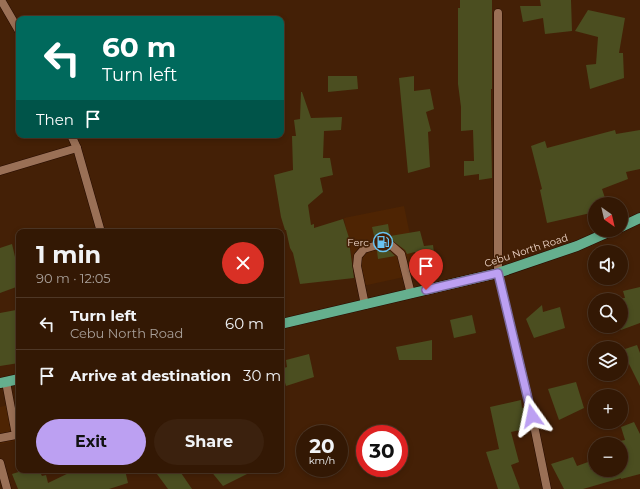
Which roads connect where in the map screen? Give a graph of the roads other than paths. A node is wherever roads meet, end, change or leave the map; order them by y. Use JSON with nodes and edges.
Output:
{"nodes":[{"id":1,"x":1,"y":0,"type":"edge"},
{"id":2,"x":498,"y":14,"type":"dead end"},
{"id":3,"x":16,"y":26,"type":"edge"},
{"id":4,"x":72,"y":138,"type":"edge"},
{"id":5,"x":77,"y":148,"type":"junction"},
{"id":6,"x":0,"y":171,"type":"edge"},
{"id":7,"x":640,"y":218,"type":"edge"},
{"id":8,"x":628,"y":224,"type":"edge"},
{"id":9,"x":100,"y":229,"type":"edge"},
{"id":10,"x":597,"y":237,"type":"edge"},
{"id":11,"x":498,"y":273,"type":"junction"},
{"id":12,"x":411,"y":294,"type":"junction"},
{"id":13,"x":365,"y":305,"type":"junction"},
{"id":14,"x":284,"y":323,"type":"edge"},
{"id":15,"x":16,"y":380,"type":"edge"},
{"id":16,"x":3,"y":382,"type":"edge"},
{"id":17,"x":0,"y":438,"type":"edge"},
{"id":18,"x":0,"y":463,"type":"edge"},
{"id":19,"x":7,"y":489,"type":"edge"},
{"id":20,"x":547,"y":489,"type":"edge"}],
"edges":[{"from":1,"to":3,"type":"street"},
{"from":2,"to":11,"type":"street"},
{"from":4,"to":5,"type":"street"},
{"from":5,"to":6,"type":"street"},
{"from":5,"to":9,"type":"street"},
{"from":7,"to":8,"type":"main road"},
{"from":10,"to":11,"type":"main road","name":"Cebu North Road"},
{"from":11,"to":12,"type":"main road","name":"Cebu North Road"},
{"from":11,"to":20,"type":"street"},
{"from":12,"to":13,"type":"main road","name":"Cebu North Road"},
{"from":12,"to":13,"type":"street"},
{"from":13,"to":14,"type":"main road","name":"Cebu North Road"},
{"from":15,"to":16,"type":"main road"},
{"from":16,"to":17,"type":"street"},
{"from":18,"to":19,"type":"street"}]}
